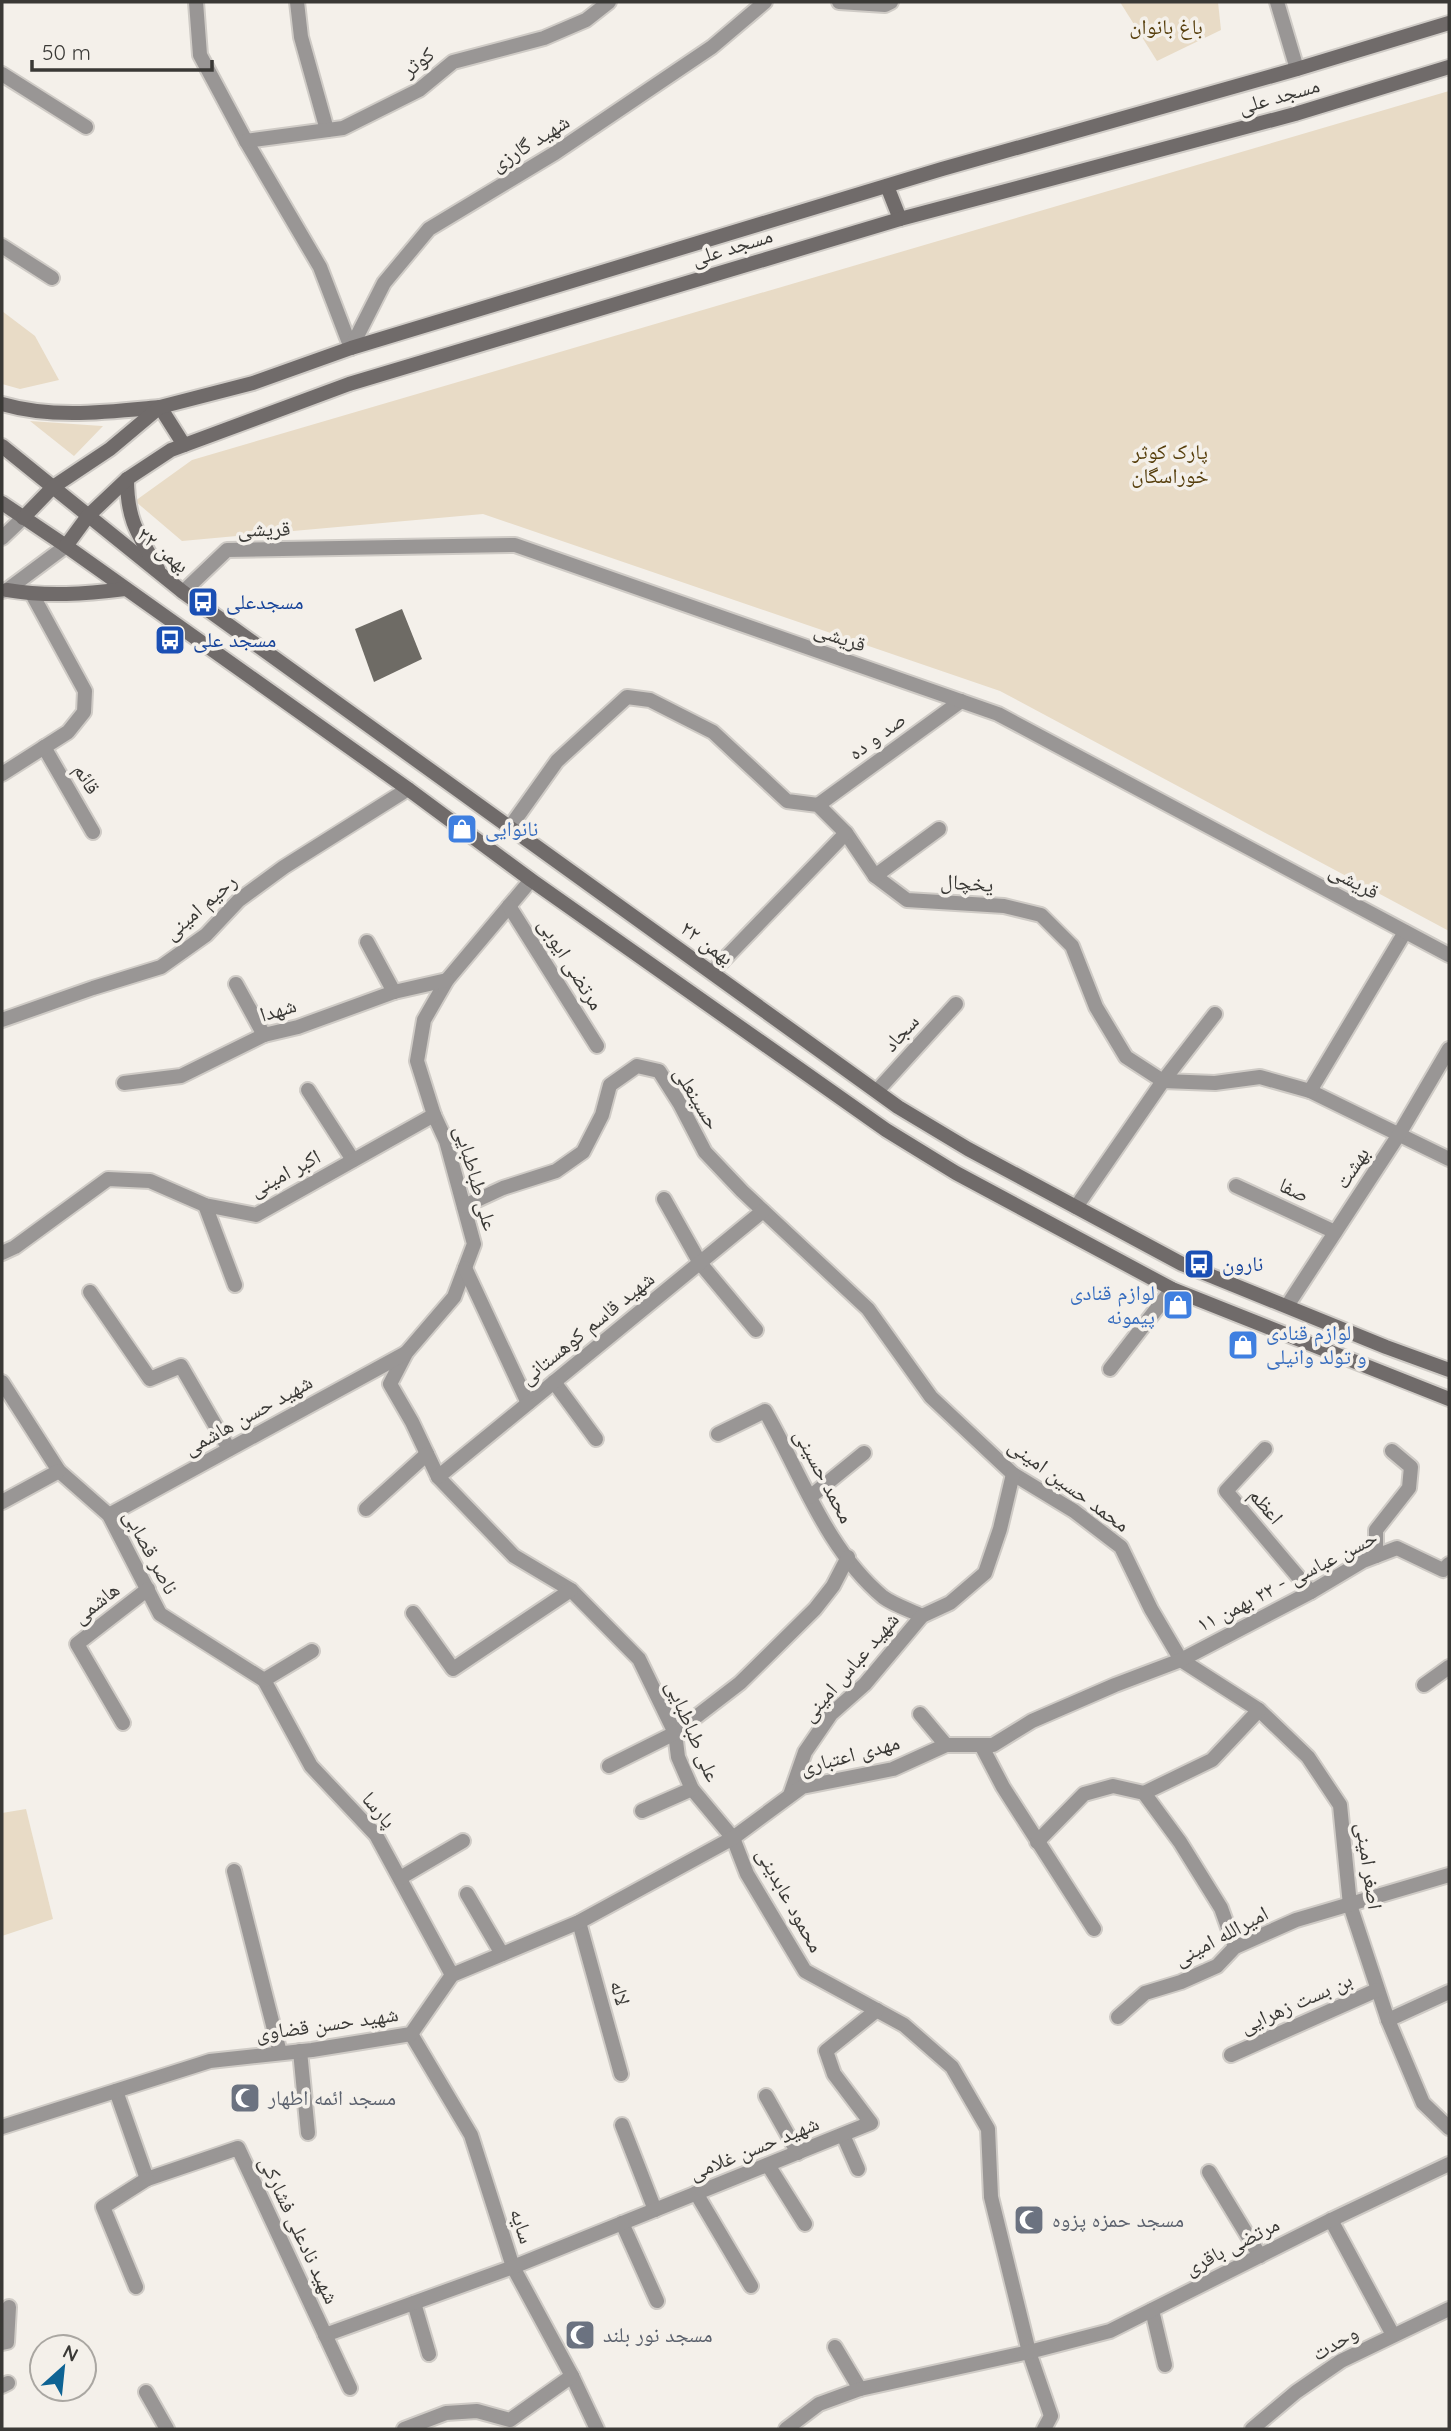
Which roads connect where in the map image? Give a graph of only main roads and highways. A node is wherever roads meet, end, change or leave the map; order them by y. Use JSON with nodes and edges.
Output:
{"nodes":[{"id":1,"x":1449,"y":23,"type":"edge"},
{"id":2,"x":1449,"y":67,"type":"edge"},
{"id":3,"x":887,"y":186,"type":"junction"},
{"id":4,"x":900,"y":219,"type":"junction"},
{"id":5,"x":2,"y":404,"type":"edge"},
{"id":6,"x":160,"y":407,"type":"junction"},
{"id":7,"x":184,"y":445,"type":"junction"},
{"id":8,"x":2,"y":446,"type":"edge"},
{"id":9,"x":128,"y":479,"type":"junction"},
{"id":10,"x":53,"y":487,"type":"junction"},
{"id":11,"x":2,"y":503,"type":"edge"},
{"id":12,"x":88,"y":516,"type":"junction"},
{"id":13,"x":23,"y":518,"type":"junction"},
{"id":14,"x":66,"y":546,"type":"junction"},
{"id":15,"x":162,"y":576,"type":"junction"},
{"id":16,"x":125,"y":589,"type":"junction"},
{"id":17,"x":4,"y":590,"type":"edge"},
{"id":18,"x":1035,"y":1184,"type":"junction"},
{"id":19,"x":1022,"y":1208,"type":"junction"},
{"id":20,"x":1449,"y":1370,"type":"edge"},
{"id":21,"x":1449,"y":1399,"type":"edge"}],
"edges":[{"from":1,"to":3,"type":"main road","name":"مسجد علی"},
{"from":2,"to":4,"type":"main road","name":"مسجد علی"},
{"from":3,"to":4,"type":"main road"},
{"from":3,"to":6,"type":"main road","name":"مسجد علی"},
{"from":4,"to":7,"type":"main road","name":"مسجد علی"},
{"from":5,"to":6,"type":"main road","name":"مسجد علی"},
{"from":6,"to":7,"type":"main road"},
{"from":6,"to":10,"type":"main road"},
{"from":7,"to":9,"type":"main road","name":"مسجد علی"},
{"from":8,"to":10,"type":"main road","name":"۲۲ بهمن"},
{"from":9,"to":12,"type":"main road","name":"مسجد علی"},
{"from":9,"to":15,"type":"main road"},
{"from":10,"to":12,"type":"main road","name":"۲۲ بهمن"},
{"from":10,"to":13,"type":"main road"},
{"from":11,"to":13,"type":"main road"},
{"from":12,"to":14,"type":"main road","name":"مسجد علی"},
{"from":12,"to":15,"type":"main road","name":"۲۲ بهمن"},
{"from":13,"to":14,"type":"main road"},
{"from":14,"to":16,"type":"main road"},
{"from":15,"to":18,"type":"main road","name":"۲۲ بهمن"},
{"from":16,"to":17,"type":"main road"},
{"from":16,"to":19,"type":"main road"},
{"from":18,"to":19,"type":"main road"},
{"from":18,"to":20,"type":"main road","name":"۲۲ بهمن"},
{"from":19,"to":21,"type":"main road"}]}
